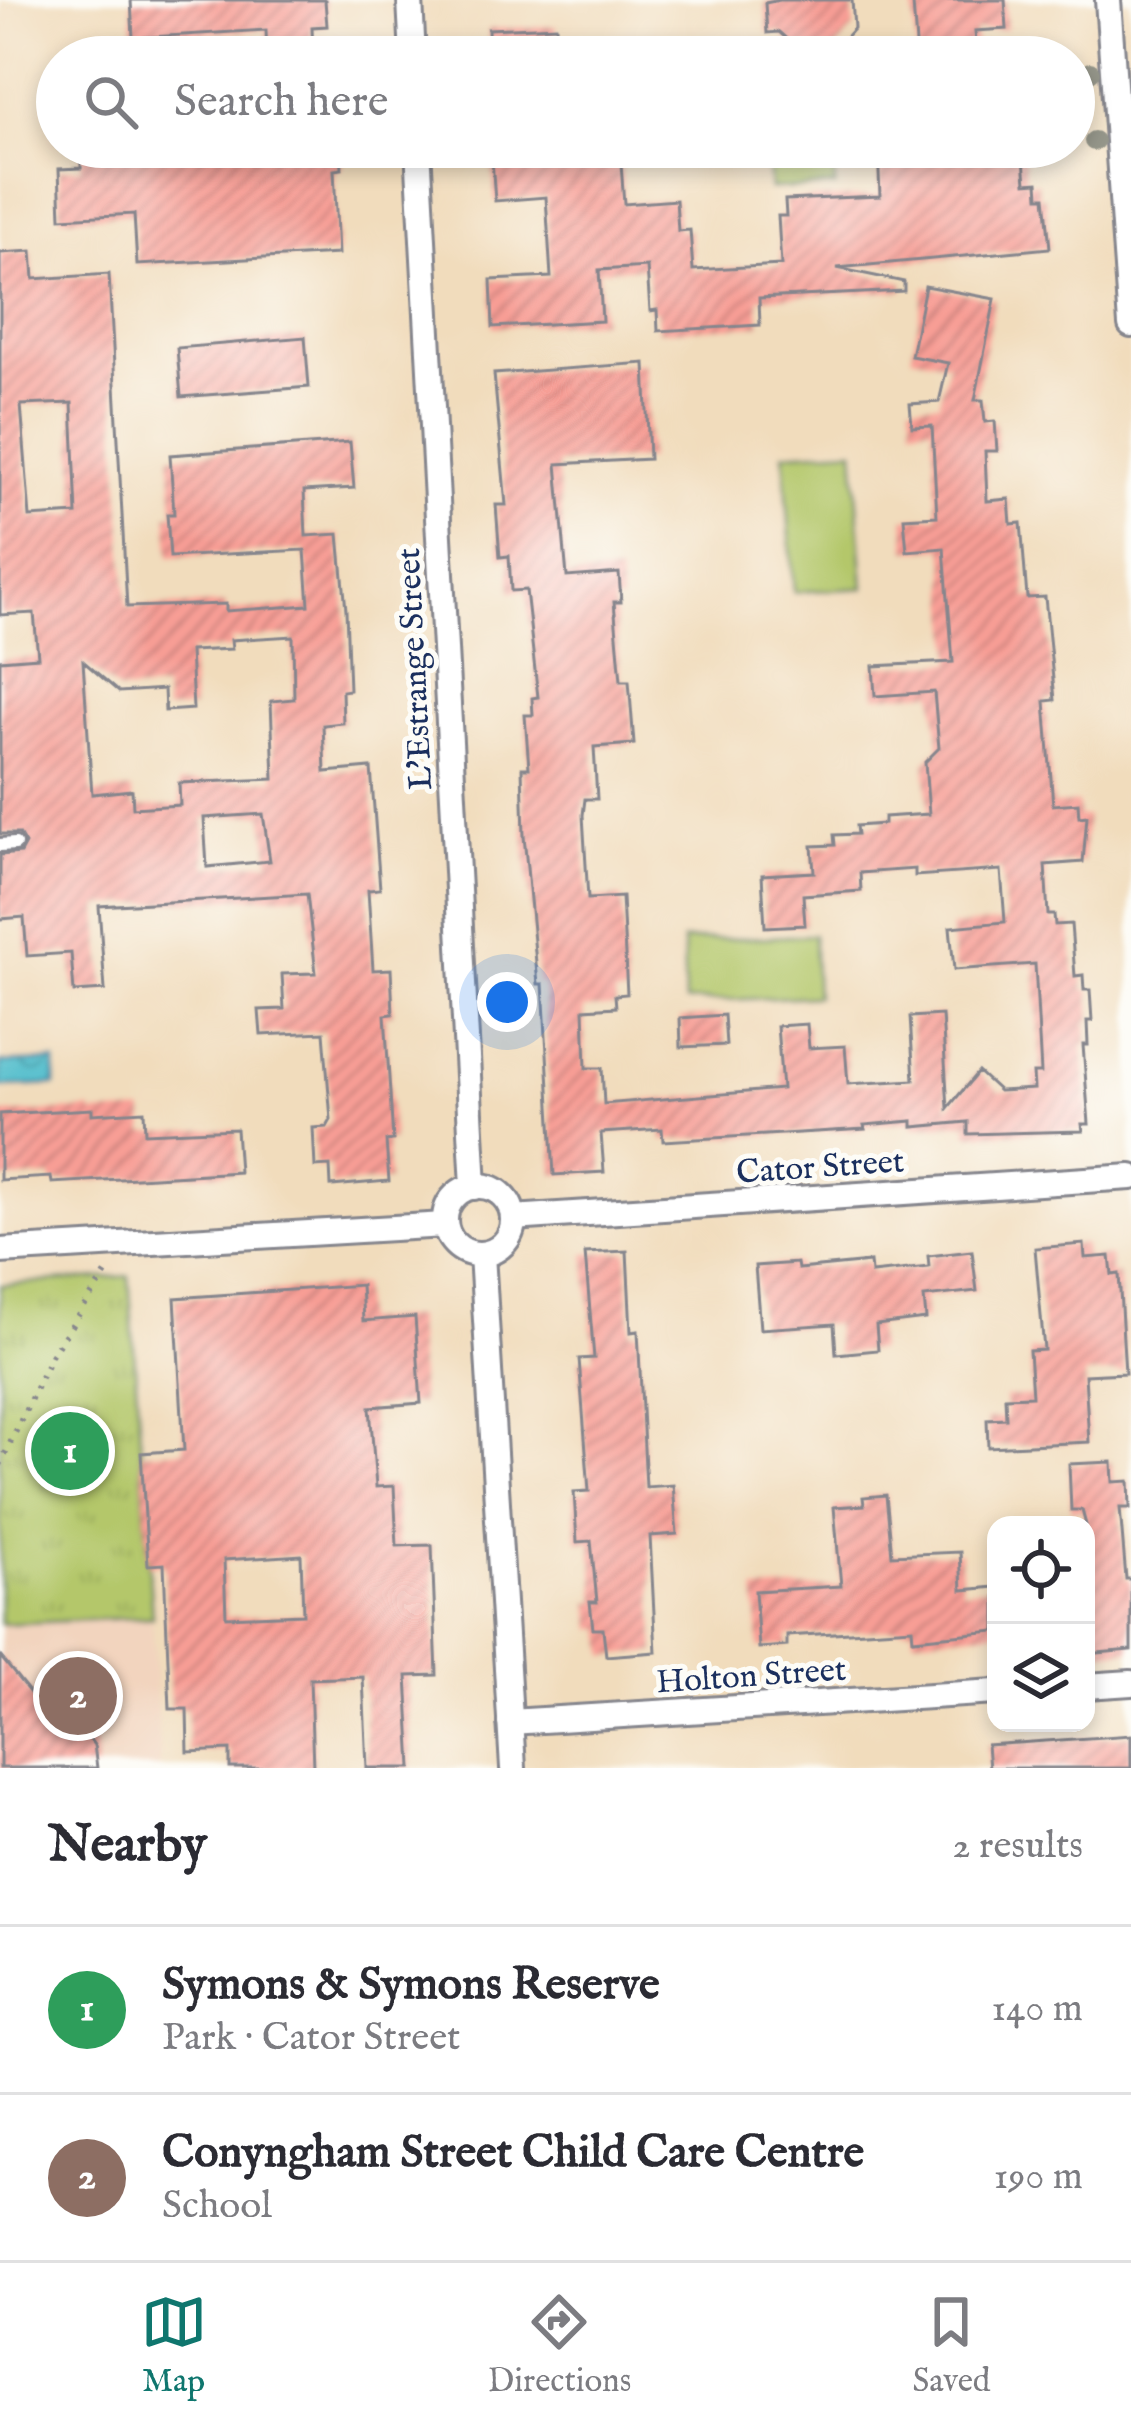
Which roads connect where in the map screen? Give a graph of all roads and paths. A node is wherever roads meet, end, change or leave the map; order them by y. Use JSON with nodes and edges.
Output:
{"nodes":[{"id":1,"x":410,"y":0,"type":"edge"},
{"id":2,"x":1108,"y":0,"type":"edge"},
{"id":3,"x":412,"y":36,"type":"edge"},
{"id":4,"x":419,"y":168,"type":"edge"},
{"id":5,"x":1131,"y":325,"type":"edge"},
{"id":6,"x":1131,"y":1177,"type":"edge"},
{"id":7,"x":474,"y":1187,"type":"junction"},
{"id":8,"x":513,"y":1218,"type":"junction"},
{"id":9,"x":445,"y":1226,"type":"junction"},
{"id":10,"x":122,"y":1244,"type":"junction"},
{"id":11,"x":0,"y":1251,"type":"edge"},
{"id":12,"x":482,"y":1254,"type":"junction"},
{"id":13,"x":6,"y":1465,"type":"edge"},
{"id":14,"x":1131,"y":1683,"type":"edge"},
{"id":15,"x":1095,"y":1685,"type":"edge"},
{"id":16,"x":987,"y":1693,"type":"edge"},
{"id":17,"x":510,"y":1722,"type":"junction"},
{"id":18,"x":513,"y":1768,"type":"edge"}],
"edges":[{"from":1,"to":3,"type":"street"},
{"from":2,"to":5,"type":"street"},
{"from":4,"to":7,"type":"street","name":"L'Estrange Street"},
{"from":6,"to":8,"type":"street","name":"Cator Street"},
{"from":7,"to":8,"type":"street"},
{"from":7,"to":9,"type":"street"},
{"from":8,"to":12,"type":"street"},
{"from":9,"to":10,"type":"street"},
{"from":9,"to":12,"type":"street"},
{"from":10,"to":11,"type":"street"},
{"from":10,"to":13,"type":"path"},
{"from":12,"to":17,"type":"street"},
{"from":14,"to":15,"type":"street"},
{"from":16,"to":17,"type":"street","name":"Holton Street"},
{"from":17,"to":18,"type":"street"}]}
